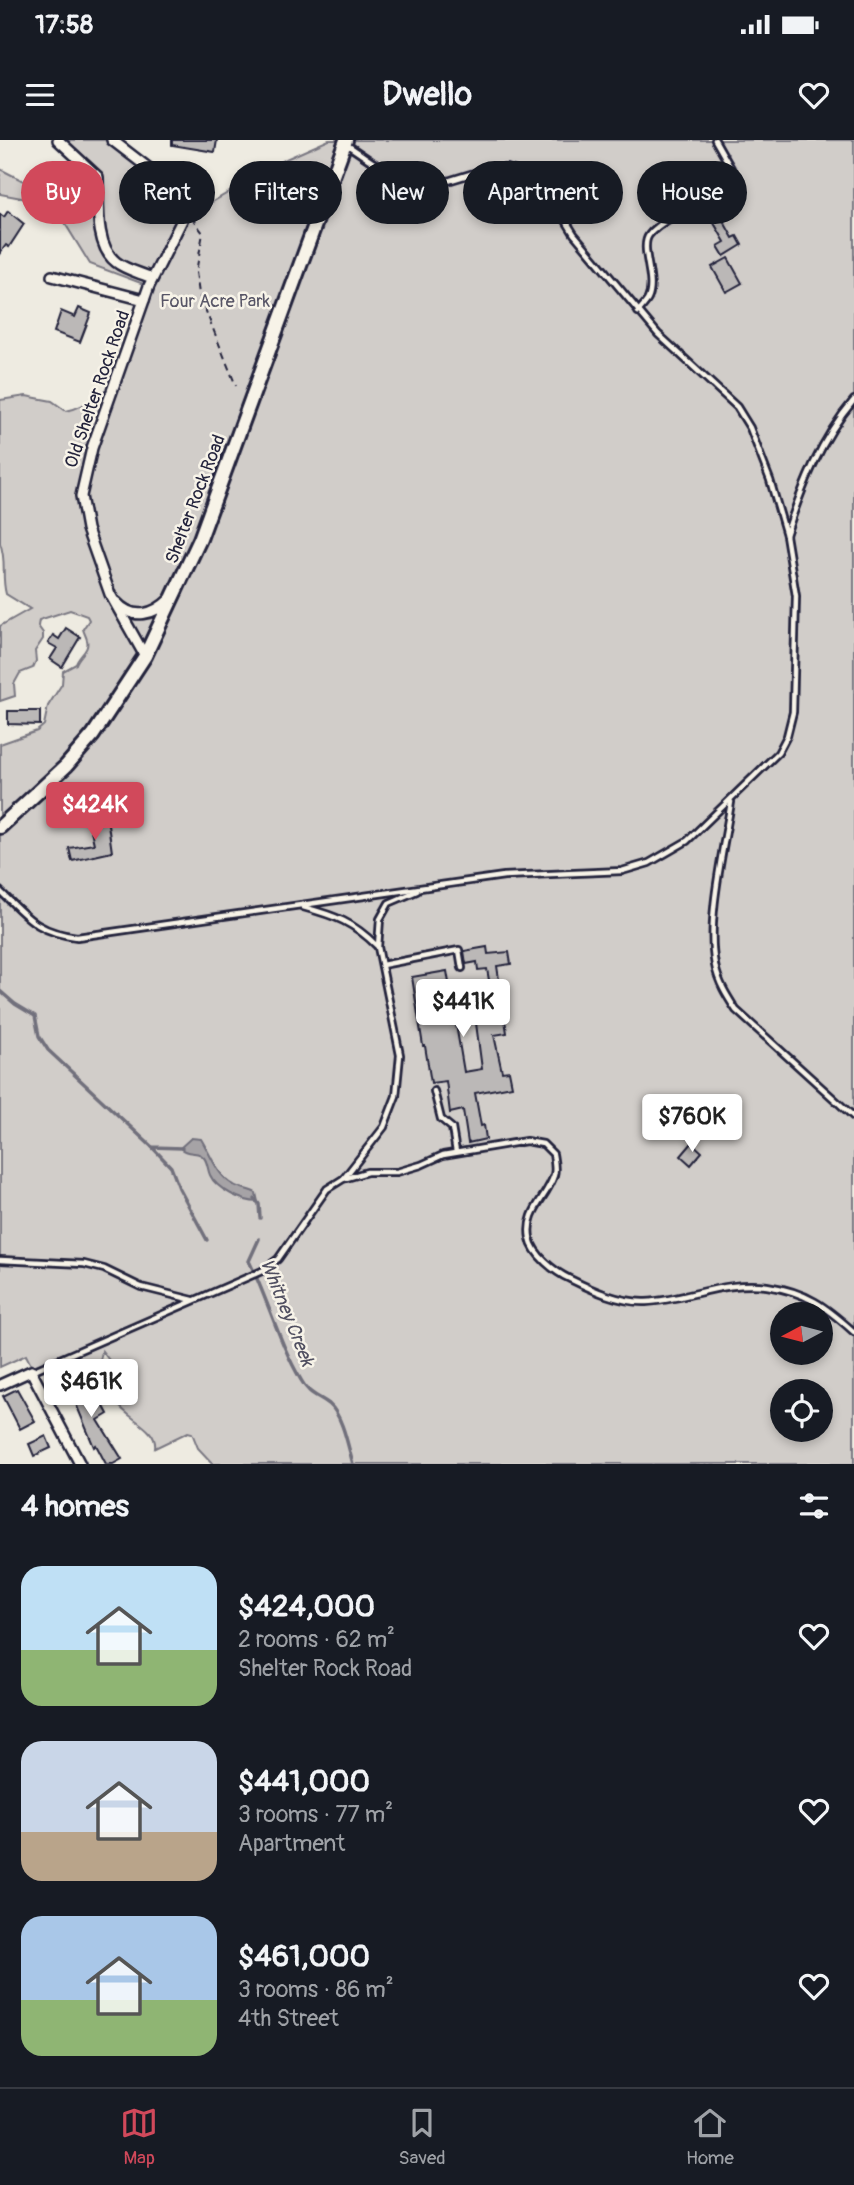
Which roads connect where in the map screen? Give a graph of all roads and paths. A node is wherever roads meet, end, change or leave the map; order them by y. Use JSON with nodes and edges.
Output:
{"nodes":[{"id":1,"x":58,"y":140,"type":"edge"},
{"id":2,"x":112,"y":140,"type":"edge"},
{"id":3,"x":715,"y":140,"type":"edge"},
{"id":4,"x":346,"y":142,"type":"edge"},
{"id":5,"x":139,"y":161,"type":"edge"},
{"id":6,"x":180,"y":224,"type":"edge"},
{"id":7,"x":197,"y":224,"type":"edge"},
{"id":8,"x":52,"y":275,"type":"dead end"},
{"id":9,"x":152,"y":278,"type":"junction"},
{"id":10,"x":144,"y":300,"type":"junction"},
{"id":11,"x":638,"y":312,"type":"junction"},
{"id":12,"x":236,"y":386,"type":"dead end"},
{"id":13,"x":854,"y":400,"type":"edge"},
{"id":14,"x":786,"y":536,"type":"junction"},
{"id":15,"x":180,"y":586,"type":"junction"},
{"id":16,"x":110,"y":594,"type":"junction"},
{"id":17,"x":145,"y":656,"type":"junction"},
{"id":18,"x":732,"y":800,"type":"junction"},
{"id":19,"x":0,"y":827,"type":"edge"},
{"id":20,"x":423,"y":888,"type":"junction"},
{"id":21,"x":0,"y":891,"type":"edge"},
{"id":22,"x":299,"y":906,"type":"junction"},
{"id":23,"x":378,"y":947,"type":"junction"},
{"id":24,"x":382,"y":965,"type":"junction"},
{"id":25,"x":462,"y":968,"type":"dead end"},
{"id":26,"x":434,"y":1091,"type":"dead end"},
{"id":27,"x":854,"y":1117,"type":"edge"},
{"id":28,"x":456,"y":1152,"type":"junction"},
{"id":29,"x":343,"y":1179,"type":"junction"},
{"id":30,"x":0,"y":1260,"type":"edge"},
{"id":31,"x":194,"y":1301,"type":"junction"},
{"id":32,"x":854,"y":1332,"type":"edge"},
{"id":33,"x":31,"y":1371,"type":"junction"},
{"id":34,"x":0,"y":1385,"type":"edge"},
{"id":35,"x":80,"y":1464,"type":"edge"}],
"edges":[{"from":1,"to":9,"type":"street"},
{"from":2,"to":5,"type":"street"},
{"from":3,"to":11,"type":"lane"},
{"from":4,"to":11,"type":"lane"},
{"from":4,"to":15,"type":"main road","name":"Shelter Rock Road"},
{"from":6,"to":9,"type":"street","name":"Old Shelter Rock Road"},
{"from":7,"to":12,"type":"path"},
{"from":8,"to":10,"type":"street"},
{"from":9,"to":10,"type":"street","name":"Old Shelter Rock Road"},
{"from":10,"to":16,"type":"street","name":"Old Shelter Rock Road"},
{"from":11,"to":14,"type":"lane"},
{"from":13,"to":14,"type":"lane"},
{"from":14,"to":18,"type":"lane"},
{"from":15,"to":16,"type":"street"},
{"from":15,"to":17,"type":"main road","name":"Shelter Rock Road"},
{"from":16,"to":17,"type":"street","name":"Old Shelter Rock Road"},
{"from":17,"to":19,"type":"main road","name":"Shelter Rock Road"},
{"from":18,"to":20,"type":"lane"},
{"from":18,"to":27,"type":"lane"},
{"from":20,"to":22,"type":"lane"},
{"from":20,"to":23,"type":"lane"},
{"from":21,"to":22,"type":"lane"},
{"from":22,"to":23,"type":"lane"},
{"from":23,"to":24,"type":"lane"},
{"from":24,"to":25,"type":"lane"},
{"from":24,"to":29,"type":"lane"},
{"from":26,"to":28,"type":"lane"},
{"from":28,"to":29,"type":"lane"},
{"from":28,"to":32,"type":"lane"},
{"from":29,"to":31,"type":"lane"},
{"from":30,"to":31,"type":"lane"},
{"from":31,"to":33,"type":"lane"},
{"from":33,"to":34,"type":"street"},
{"from":33,"to":35,"type":"street"}]}
